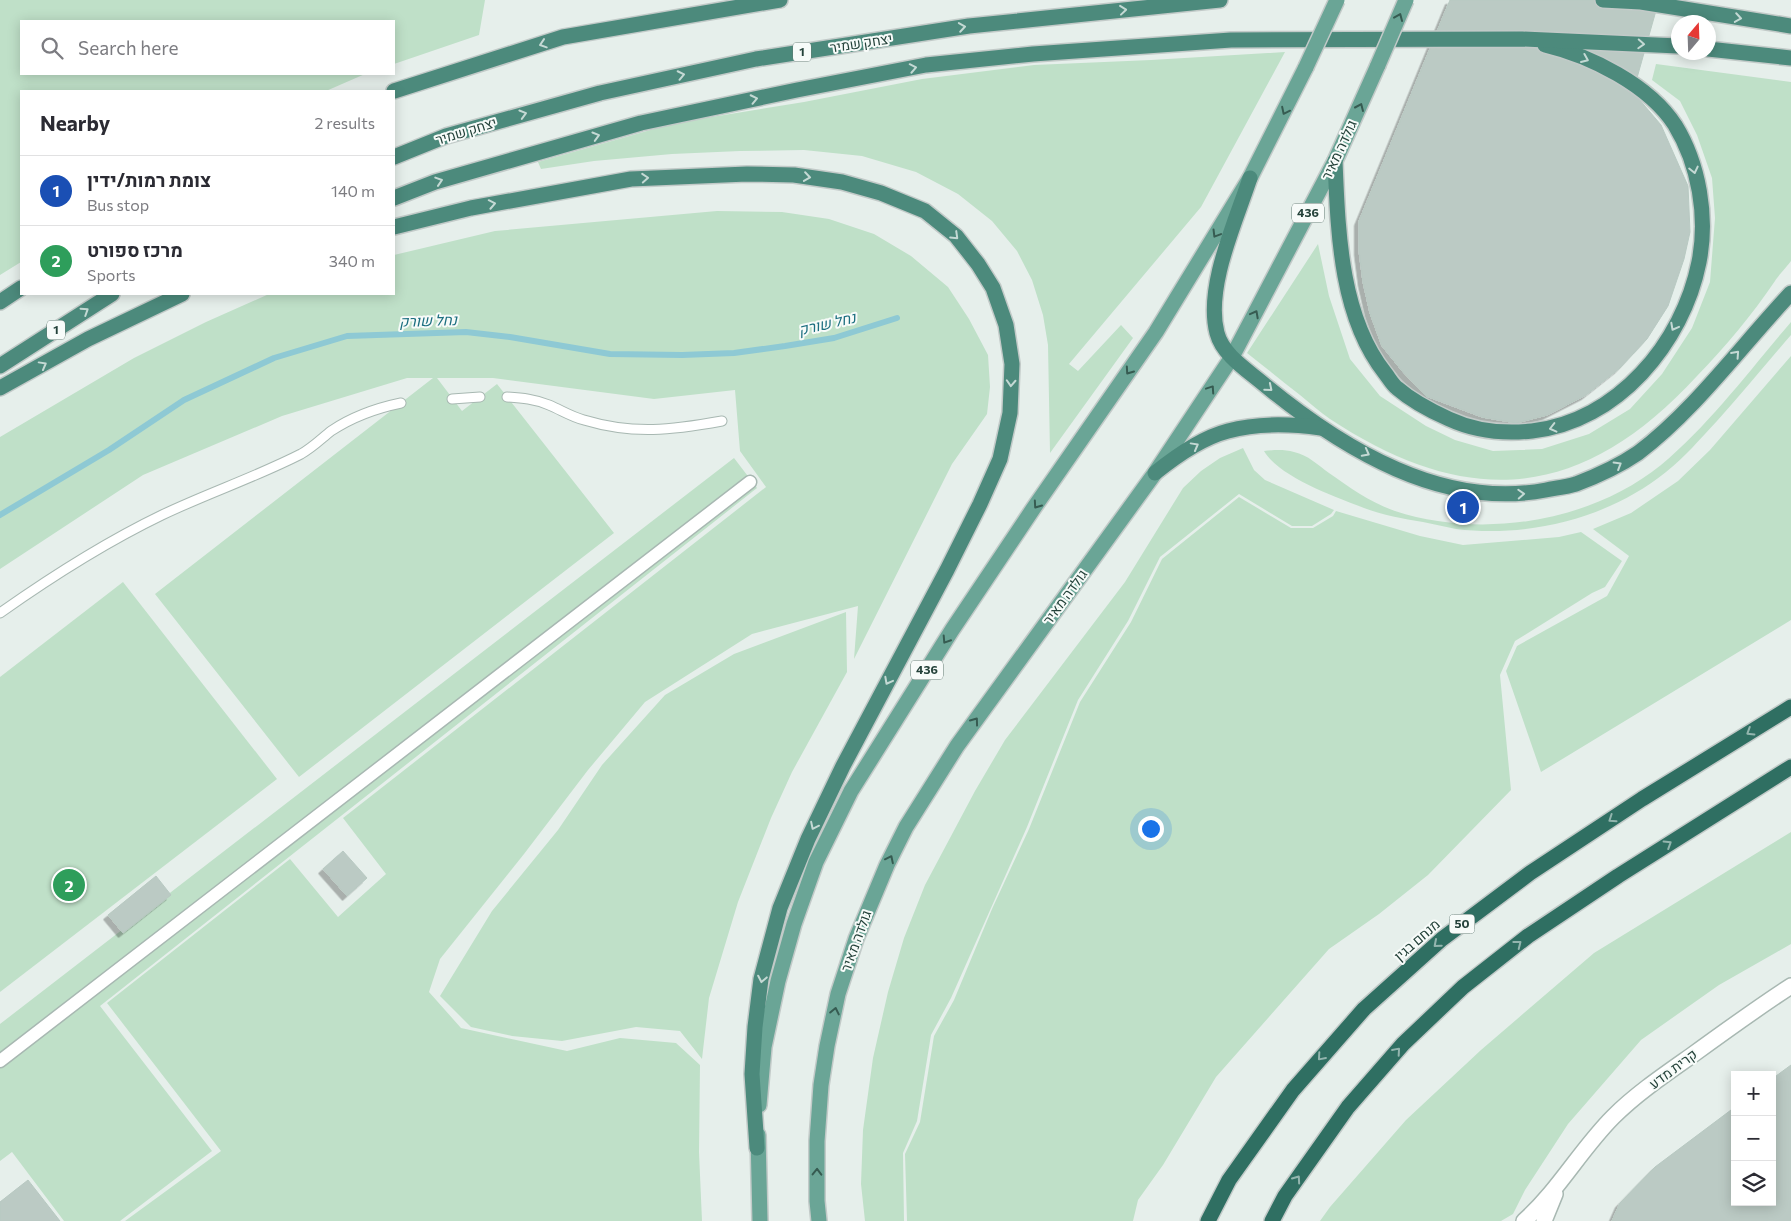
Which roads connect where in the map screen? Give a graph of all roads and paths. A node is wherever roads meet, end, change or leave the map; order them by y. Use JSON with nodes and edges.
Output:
{"nodes":[{"id":1,"x":721,"y":0,"type":"edge"},
{"id":2,"x":780,"y":0,"type":"edge"},
{"id":3,"x":1220,"y":0,"type":"edge"},
{"id":4,"x":1337,"y":0,"type":"edge"},
{"id":5,"x":1406,"y":0,"type":"edge"},
{"id":6,"x":1603,"y":0,"type":"edge"},
{"id":7,"x":1791,"y":26,"type":"edge"},
{"id":8,"x":563,"y":37,"type":"junction"},
{"id":9,"x":1522,"y":39,"type":"junction"},
{"id":10,"x":1671,"y":46,"type":"edge"},
{"id":11,"x":1716,"y":50,"type":"edge"},
{"id":12,"x":1791,"y":58,"type":"edge"},
{"id":13,"x":395,"y":91,"type":"edge"},
{"id":14,"x":395,"y":156,"type":"edge"},
{"id":15,"x":1335,"y":161,"type":"junction"},
{"id":16,"x":1250,"y":178,"type":"junction"},
{"id":17,"x":395,"y":198,"type":"edge"},
{"id":18,"x":395,"y":227,"type":"edge"},
{"id":19,"x":20,"y":289,"type":"edge"},
{"id":20,"x":1791,"y":293,"type":"edge"},
{"id":21,"x":110,"y":295,"type":"edge"},
{"id":22,"x":180,"y":295,"type":"edge"},
{"id":23,"x":0,"y":302,"type":"edge"},
{"id":24,"x":1232,"y":357,"type":"junction"},
{"id":25,"x":0,"y":366,"type":"edge"},
{"id":26,"x":0,"y":388,"type":"edge"},
{"id":27,"x":480,"y":397,"type":"dead end"},
{"id":28,"x":507,"y":397,"type":"dead end"},
{"id":29,"x":452,"y":399,"type":"dead end"},
{"id":30,"x":401,"y":403,"type":"dead end"},
{"id":31,"x":722,"y":421,"type":"dead end"},
{"id":32,"x":1324,"y":428,"type":"junction"},
{"id":33,"x":1155,"y":473,"type":"junction"},
{"id":34,"x":750,"y":482,"type":"dead end"},
{"id":35,"x":0,"y":613,"type":"edge"},
{"id":36,"x":1791,"y":707,"type":"edge"},
{"id":37,"x":1791,"y":767,"type":"edge"},
{"id":38,"x":1791,"y":986,"type":"edge"},
{"id":39,"x":0,"y":1061,"type":"edge"},
{"id":40,"x":757,"y":1148,"type":"junction"},
{"id":41,"x":1568,"y":1169,"type":"junction"},
{"id":42,"x":760,"y":1221,"type":"edge"},
{"id":43,"x":819,"y":1221,"type":"edge"},
{"id":44,"x":1208,"y":1221,"type":"edge"},
{"id":45,"x":1272,"y":1221,"type":"edge"},
{"id":46,"x":1524,"y":1221,"type":"edge"},
{"id":47,"x":1544,"y":1221,"type":"edge"}],
"edges":[{"from":1,"to":8,"type":"highway"},
{"from":2,"to":8,"type":"highway"},
{"from":14,"to":3,"type":"highway","name":"יצחק שמיר","number":"1","one_way":true},
{"from":4,"to":16,"type":"main road","number":"436","one_way":true,"bridge":true},
{"from":15,"to":5,"type":"main road","name":"גולדה מאיר","number":"436","one_way":true,"bridge":true},
{"from":6,"to":7,"type":"highway","one_way":true},
{"from":8,"to":13,"type":"highway","one_way":true},
{"from":9,"to":10,"type":"highway","one_way":true},
{"from":9,"to":15,"type":"highway","one_way":true},
{"from":17,"to":9,"type":"highway","one_way":true},
{"from":11,"to":12,"type":"highway"},
{"from":24,"to":15,"type":"main road","name":"גולדה מאיר","number":"436","one_way":true},
{"from":16,"to":24,"type":"highway"},
{"from":16,"to":40,"type":"main road","number":"436","one_way":true},
{"from":18,"to":40,"type":"highway","one_way":true},
{"from":19,"to":23,"type":"highway"},
{"from":32,"to":20,"type":"highway","one_way":true},
{"from":25,"to":21,"type":"highway","number":"1","one_way":true},
{"from":26,"to":22,"type":"highway","one_way":true},
{"from":24,"to":32,"type":"highway","one_way":true},
{"from":33,"to":24,"type":"main road","name":"גולדה מאיר","number":"436","one_way":true},
{"from":27,"to":29,"type":"lane"},
{"from":28,"to":31,"type":"lane"},
{"from":30,"to":35,"type":"lane"},
{"from":33,"to":32,"type":"highway","one_way":true},
{"from":43,"to":33,"type":"main road","name":"גולדה מאיר","number":"436","one_way":true},
{"from":34,"to":39,"type":"street"},
{"from":36,"to":44,"type":"highway","name":"מנחם בגין","number":"50","one_way":true},
{"from":45,"to":37,"type":"highway","one_way":true},
{"from":38,"to":41,"type":"street","name":"קרית מדע"},
{"from":40,"to":42,"type":"main road","number":"436"},
{"from":41,"to":46,"type":"street","name":"קרית מדע"},
{"from":41,"to":47,"type":"street","name":"קרית מדע"}]}
